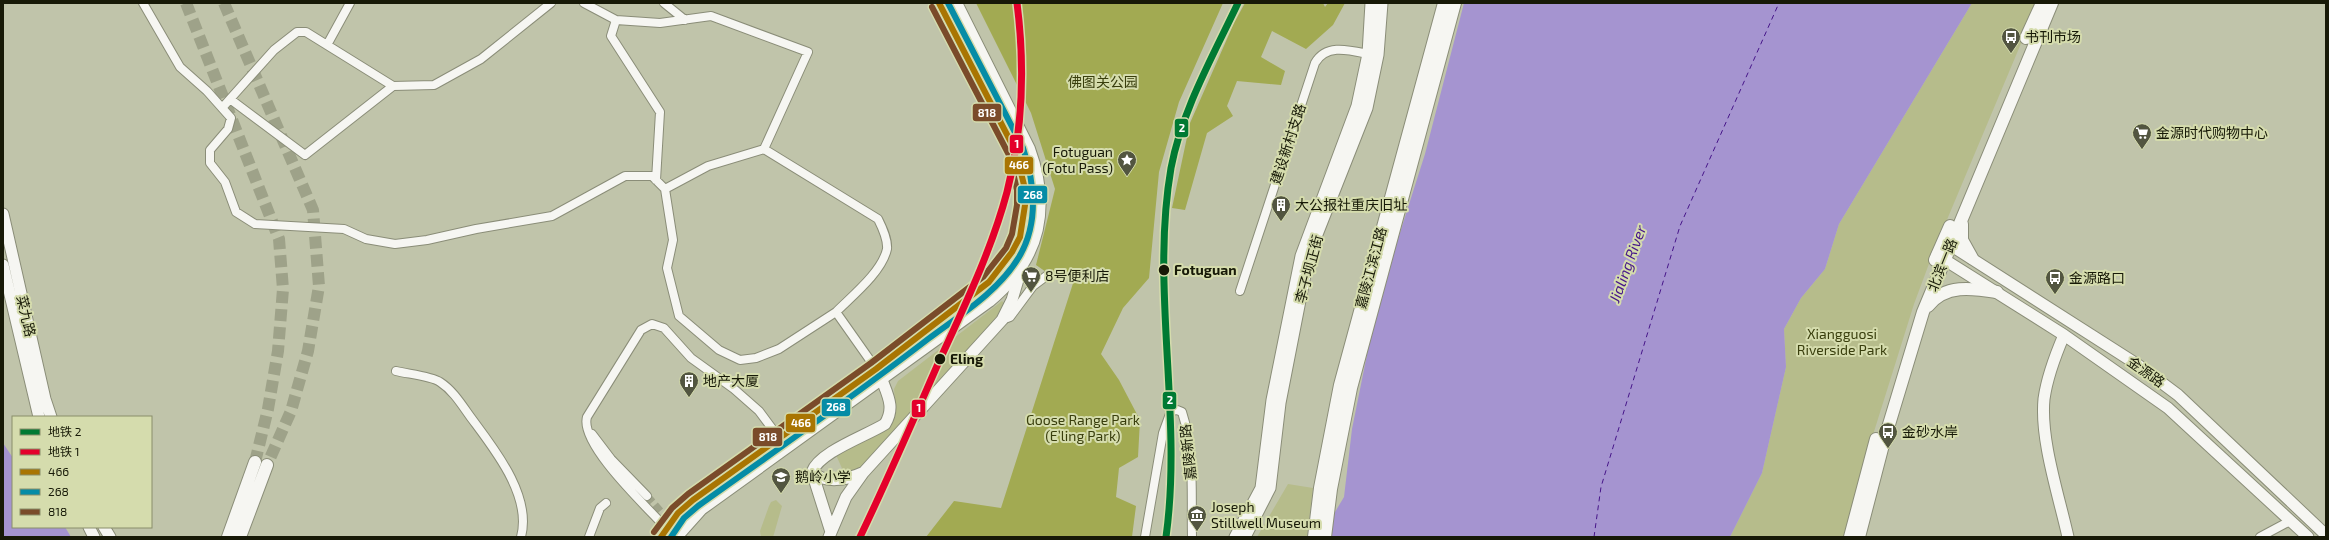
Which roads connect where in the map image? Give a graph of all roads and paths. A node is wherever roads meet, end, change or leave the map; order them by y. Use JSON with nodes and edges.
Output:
{"nodes":[{"id":1,"x":143,"y":3,"type":"edge"},
{"id":2,"x":350,"y":3,"type":"edge"},
{"id":3,"x":551,"y":3,"type":"edge"},
{"id":4,"x":584,"y":3,"type":"edge"},
{"id":5,"x":664,"y":3,"type":"edge"},
{"id":6,"x":939,"y":3,"type":"edge"},
{"id":7,"x":956,"y":3,"type":"edge"},
{"id":8,"x":1371,"y":3,"type":"edge"},
{"id":9,"x":1382,"y":3,"type":"edge"},
{"id":10,"x":1444,"y":3,"type":"edge"},
{"id":11,"x":1455,"y":3,"type":"edge"},
{"id":12,"x":2042,"y":3,"type":"edge"},
{"id":13,"x":2052,"y":3,"type":"edge"},
{"id":14,"x":616,"y":20,"type":"junction"},
{"id":15,"x":685,"y":20,"type":"junction"},
{"id":16,"x":327,"y":46,"type":"junction"},
{"id":17,"x":1373,"y":54,"type":"junction"},
{"id":18,"x":393,"y":86,"type":"junction"},
{"id":19,"x":230,"y":99,"type":"junction"},
{"id":20,"x":222,"y":108,"type":"junction"},
{"id":21,"x":764,"y":149,"type":"junction"},
{"id":22,"x":656,"y":180,"type":"junction"},
{"id":23,"x":665,"y":189,"type":"junction"},
{"id":24,"x":3,"y":214,"type":"edge"},
{"id":25,"x":1962,"y":217,"type":"junction"},
{"id":26,"x":1947,"y":243,"type":"junction"},
{"id":27,"x":1940,"y":257,"type":"junction"},
{"id":28,"x":1972,"y":258,"type":"junction"},
{"id":29,"x":3,"y":264,"type":"edge"},
{"id":30,"x":1022,"y":266,"type":"junction"},
{"id":31,"x":1049,"y":274,"type":"dead end"},
{"id":32,"x":1301,"y":274,"type":"junction"},
{"id":33,"x":2007,"y":281,"type":"junction"},
{"id":34,"x":1240,"y":290,"type":"dead end"},
{"id":35,"x":1997,"y":292,"type":"junction"},
{"id":36,"x":836,"y":312,"type":"junction"},
{"id":37,"x":1923,"y":312,"type":"junction"},
{"id":38,"x":1002,"y":320,"type":"junction"},
{"id":39,"x":2064,"y":335,"type":"junction"},
{"id":40,"x":876,"y":369,"type":"junction"},
{"id":41,"x":396,"y":371,"type":"dead end"},
{"id":42,"x":882,"y":380,"type":"junction"},
{"id":43,"x":39,"y":416,"type":"edge"},
{"id":44,"x":51,"y":416,"type":"edge"},
{"id":45,"x":586,"y":429,"type":"junction"},
{"id":46,"x":778,"y":438,"type":"junction"},
{"id":47,"x":255,"y":462,"type":"tunnel mouth"},
{"id":48,"x":267,"y":465,"type":"tunnel mouth"},
{"id":49,"x":812,"y":472,"type":"junction"},
{"id":50,"x":863,"y":473,"type":"junction"},
{"id":51,"x":646,"y":496,"type":"tunnel mouth"},
{"id":52,"x":606,"y":503,"type":"dead end"},
{"id":53,"x":2290,"y":521,"type":"junction"},
{"id":54,"x":2311,"y":521,"type":"junction"},
{"id":55,"x":90,"y":528,"type":"edge"},
{"id":56,"x":105,"y":528,"type":"edge"},
{"id":57,"x":2326,"y":530,"type":"edge"},
{"id":58,"x":663,"y":532,"type":"edge"},
{"id":59,"x":830,"y":534,"type":"edge"},
{"id":60,"x":2305,"y":535,"type":"edge"},
{"id":61,"x":2326,"y":535,"type":"edge"},
{"id":62,"x":94,"y":537,"type":"edge"},
{"id":63,"x":110,"y":537,"type":"edge"},
{"id":64,"x":228,"y":537,"type":"edge"},
{"id":65,"x":240,"y":537,"type":"edge"},
{"id":66,"x":521,"y":537,"type":"edge"},
{"id":67,"x":589,"y":537,"type":"edge"},
{"id":68,"x":676,"y":537,"type":"edge"},
{"id":69,"x":1145,"y":537,"type":"edge"},
{"id":70,"x":1192,"y":537,"type":"edge"},
{"id":71,"x":1235,"y":537,"type":"edge"},
{"id":72,"x":1245,"y":537,"type":"edge"},
{"id":73,"x":1314,"y":537,"type":"edge"},
{"id":74,"x":1325,"y":537,"type":"edge"},
{"id":75,"x":1850,"y":537,"type":"edge"},
{"id":76,"x":1860,"y":537,"type":"edge"},
{"id":77,"x":2068,"y":537,"type":"edge"},
{"id":78,"x":2260,"y":537,"type":"edge"}],
"edges":[{"from":1,"to":20,"type":"street"},
{"from":2,"to":16,"type":"street"},
{"from":3,"to":18,"type":"street"},
{"from":4,"to":14,"type":"street"},
{"from":5,"to":15,"type":"street"},
{"from":6,"to":40,"type":"main road"},
{"from":7,"to":30,"type":"main road"},
{"from":8,"to":17,"type":"main road","name":"李子坝正街"},
{"from":9,"to":17,"type":"main road","name":"李子坝正街"},
{"from":10,"to":73,"type":"main road","name":"嘉陵江滨江路"},
{"from":11,"to":74,"type":"main road","name":"嘉陵江滨江路"},
{"from":12,"to":26,"type":"main road","name":"北滨一路"},
{"from":13,"to":25,"type":"main road","name":"北滨一路"},
{"from":14,"to":15,"type":"street"},
{"from":14,"to":22,"type":"street"},
{"from":15,"to":21,"type":"street"},
{"from":16,"to":18,"type":"street"},
{"from":16,"to":19,"type":"street"},
{"from":17,"to":32,"type":"main road","name":"李子坝正街"},
{"from":17,"to":34,"type":"street","name":"建设新村支路"},
{"from":18,"to":19,"type":"street"},
{"from":19,"to":20,"type":"street"},
{"from":20,"to":22,"type":"street"},
{"from":21,"to":23,"type":"street"},
{"from":21,"to":36,"type":"street"},
{"from":22,"to":23,"type":"street"},
{"from":23,"to":36,"type":"street"},
{"from":24,"to":44,"type":"main road","name":"菜九路"},
{"from":25,"to":26,"type":"main road","name":"北滨一路"},
{"from":25,"to":28,"type":"main road"},
{"from":26,"to":27,"type":"main road","name":"北滨一路"},
{"from":26,"to":28,"type":"main road","name":"金源路"},
{"from":27,"to":35,"type":"main road","name":"金源路"},
{"from":27,"to":37,"type":"main road","name":"北滨一路"},
{"from":27,"to":75,"type":"main road","name":"北滨一路"},
{"from":28,"to":33,"type":"main road","name":"金源路"},
{"from":29,"to":43,"type":"main road","name":"菜九路"},
{"from":30,"to":38,"type":"main road"},
{"from":30,"to":42,"type":"main road"},
{"from":31,"to":38,"type":"street"},
{"from":32,"to":71,"type":"main road","name":"李子坝正街"},
{"from":32,"to":72,"type":"main road","name":"李子坝正街"},
{"from":33,"to":35,"type":"main road"},
{"from":33,"to":54,"type":"main road","name":"金源路"},
{"from":35,"to":37,"type":"main road"},
{"from":35,"to":39,"type":"main road","name":"金源路"},
{"from":36,"to":40,"type":"street"},
{"from":37,"to":76,"type":"main road","name":"北滨一路"},
{"from":38,"to":50,"type":"main road"},
{"from":39,"to":53,"type":"main road","name":"金源路"},
{"from":39,"to":77,"type":"main road"},
{"from":40,"to":42,"type":"street"},
{"from":40,"to":46,"type":"main road"},
{"from":41,"to":66,"type":"street"},
{"from":42,"to":49,"type":"main road"},
{"from":42,"to":68,"type":"main road"},
{"from":45,"to":46,"type":"street"},
{"from":45,"to":51,"type":"street"},
{"from":45,"to":58,"type":"street"},
{"from":46,"to":58,"type":"main road"},
{"from":47,"to":64,"type":"main road"},
{"from":48,"to":65,"type":"main road"},
{"from":49,"to":50,"type":"main road"},
{"from":49,"to":59,"type":"main road"},
{"from":50,"to":59,"type":"main road"},
{"from":52,"to":67,"type":"street"},
{"from":53,"to":60,"type":"main road","name":"金源路"},
{"from":53,"to":78,"type":"street"},
{"from":54,"to":57,"type":"main road"},
{"from":54,"to":61,"type":"main road","name":"金源路"},
{"from":55,"to":62,"type":"main road"},
{"from":56,"to":63,"type":"main road"},
{"from":69,"to":70,"type":"street","name":"嘉陵新路"}]}
